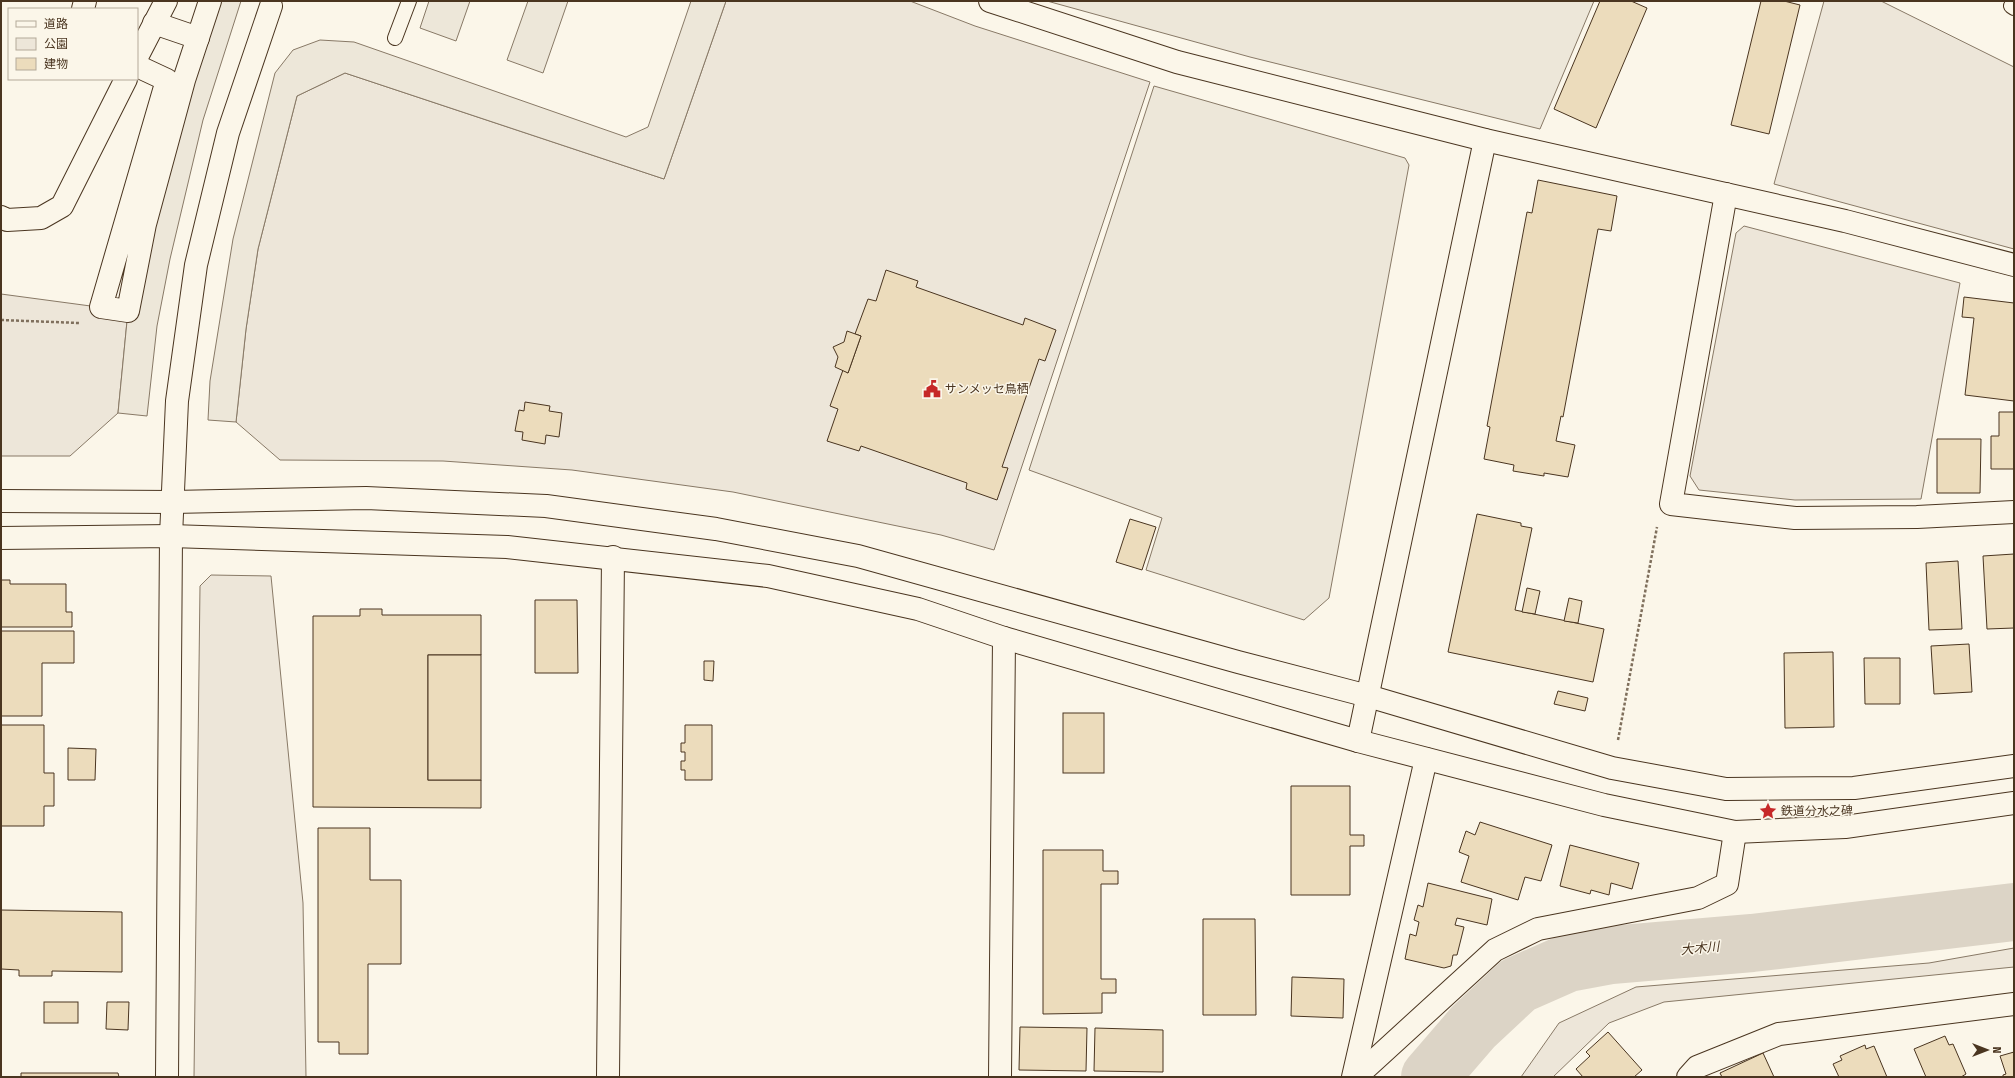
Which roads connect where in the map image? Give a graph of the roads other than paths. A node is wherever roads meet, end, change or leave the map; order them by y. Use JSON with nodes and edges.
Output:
{"nodes":[{"id":1,"x":166,"y":1,"type":"edge"},
{"id":2,"x":210,"y":1,"type":"edge"},
{"id":3,"x":409,"y":1,"type":"edge"},
{"id":4,"x":990,"y":1,"type":"edge"},
{"id":5,"x":270,"y":4,"type":"edge"},
{"id":6,"x":154,"y":23,"type":"junction"},
{"id":7,"x":198,"y":38,"type":"junction"},
{"id":8,"x":395,"y":38,"type":"dead end"},
{"id":9,"x":138,"y":55,"type":"edge"},
{"id":10,"x":138,"y":66,"type":"edge"},
{"id":11,"x":125,"y":80,"type":"edge"},
{"id":12,"x":1486,"y":140,"type":"junction"},
{"id":13,"x":1726,"y":194,"type":"junction"},
{"id":14,"x":1,"y":217,"type":"edge"},
{"id":15,"x":2014,"y":265,"type":"edge"},
{"id":16,"x":1,"y":501,"type":"edge"},
{"id":17,"x":173,"y":502,"type":"junction"},
{"id":18,"x":2014,"y":512,"type":"edge"},
{"id":19,"x":171,"y":536,"type":"junction"},
{"id":20,"x":1,"y":538,"type":"edge"},
{"id":21,"x":613,"y":557,"type":"junction"},
{"id":22,"x":1004,"y":638,"type":"junction"},
{"id":23,"x":1368,"y":696,"type":"junction"},
{"id":24,"x":1358,"y":741,"type":"junction"},
{"id":25,"x":1426,"y":759,"type":"junction"},
{"id":26,"x":2014,"y":766,"type":"edge"},
{"id":27,"x":2014,"y":803,"type":"edge"},
{"id":28,"x":1735,"y":832,"type":"junction"},
{"id":29,"x":2014,"y":1004,"type":"edge"},
{"id":30,"x":167,"y":1077,"type":"edge"},
{"id":31,"x":608,"y":1077,"type":"edge"},
{"id":32,"x":1000,"y":1077,"type":"edge"},
{"id":33,"x":1355,"y":1077,"type":"edge"},
{"id":34,"x":1688,"y":1077,"type":"edge"}],
"edges":[{"from":1,"to":6,"type":"street"},
{"from":2,"to":7,"type":"street"},
{"from":3,"to":8,"type":"lane"},
{"from":4,"to":12,"type":"street"},
{"from":5,"to":17,"type":"street"},
{"from":6,"to":7,"type":"street"},
{"from":6,"to":9,"type":"street"},
{"from":7,"to":10,"type":"street"},
{"from":11,"to":14,"type":"street"},
{"from":12,"to":13,"type":"street"},
{"from":12,"to":23,"type":"street"},
{"from":13,"to":15,"type":"street"},
{"from":13,"to":18,"type":"street"},
{"from":16,"to":17,"type":"street"},
{"from":17,"to":19,"type":"street"},
{"from":17,"to":23,"type":"street"},
{"from":19,"to":20,"type":"street"},
{"from":19,"to":21,"type":"street"},
{"from":19,"to":30,"type":"street"},
{"from":21,"to":22,"type":"street"},
{"from":21,"to":31,"type":"street"},
{"from":22,"to":24,"type":"street"},
{"from":22,"to":32,"type":"street"},
{"from":23,"to":24,"type":"street"},
{"from":23,"to":26,"type":"street"},
{"from":24,"to":25,"type":"street"},
{"from":25,"to":28,"type":"street"},
{"from":25,"to":33,"type":"street"},
{"from":27,"to":28,"type":"street"},
{"from":28,"to":33,"type":"street"},
{"from":29,"to":34,"type":"street"}]}
